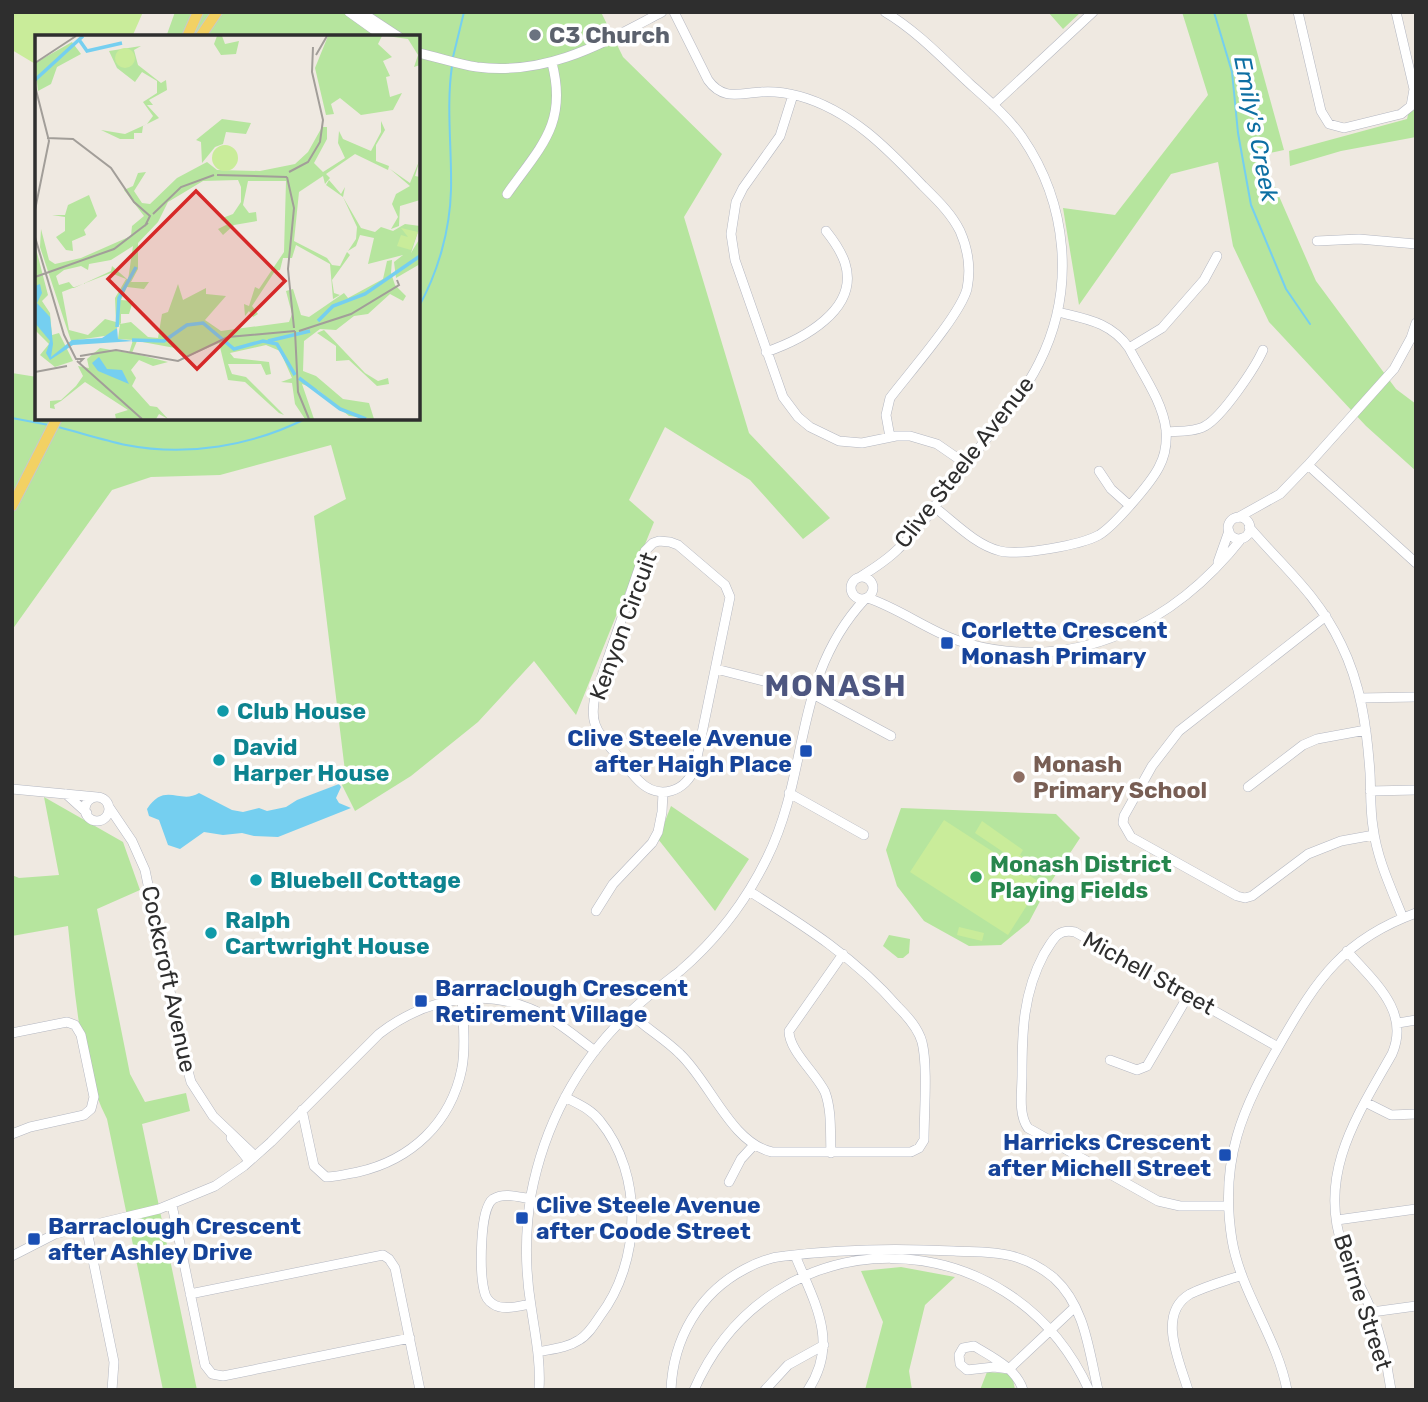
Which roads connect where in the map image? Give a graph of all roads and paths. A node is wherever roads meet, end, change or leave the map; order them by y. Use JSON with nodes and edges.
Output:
{"nodes":[{"id":1,"x":198,"y":12,"type":"edge"},
{"id":2,"x":217,"y":12,"type":"edge"},
{"id":3,"x":349,"y":12,"type":"edge"},
{"id":4,"x":361,"y":12,"type":"edge"},
{"id":5,"x":662,"y":12,"type":"edge"},
{"id":6,"x":674,"y":12,"type":"edge"},
{"id":7,"x":885,"y":12,"type":"edge"},
{"id":8,"x":1093,"y":12,"type":"edge"},
{"id":9,"x":1298,"y":12,"type":"edge"},
{"id":10,"x":1396,"y":12,"type":"edge"},
{"id":11,"x":374,"y":26,"type":"junction"},
{"id":12,"x":188,"y":35,"type":"edge"},
{"id":13,"x":201,"y":35,"type":"edge"},
{"id":14,"x":389,"y":35,"type":"edge"},
{"id":15,"x":422,"y":53,"type":"edge"},
{"id":16,"x":552,"y":63,"type":"junction"},
{"id":17,"x":793,"y":95,"type":"junction"},
{"id":18,"x":993,"y":105,"type":"junction"},
{"id":19,"x":507,"y":194,"type":"dead end"},
{"id":20,"x":826,"y":231,"type":"dead end"},
{"id":21,"x":1317,"y":242,"type":"dead end"},
{"id":22,"x":1416,"y":244,"type":"edge"},
{"id":23,"x":1217,"y":256,"type":"dead end"},
{"id":24,"x":1058,"y":312,"type":"junction"},
{"id":25,"x":1416,"y":323,"type":"edge"},
{"id":26,"x":1129,"y":348,"type":"junction"},
{"id":27,"x":1263,"y":350,"type":"dead end"},
{"id":28,"x":766,"y":352,"type":"junction"},
{"id":29,"x":56,"y":420,"type":"edge"},
{"id":30,"x":1166,"y":432,"type":"junction"},
{"id":31,"x":890,"y":437,"type":"junction"},
{"id":32,"x":966,"y":464,"type":"junction"},
{"id":33,"x":1308,"y":465,"type":"junction"},
{"id":34,"x":1099,"y":471,"type":"dead end"},
{"id":35,"x":1129,"y":505,"type":"junction"},
{"id":36,"x":1261,"y":505,"type":"junction"},
{"id":37,"x":12,"y":506,"type":"edge"},
{"id":38,"x":933,"y":506,"type":"junction"},
{"id":39,"x":1237,"y":518,"type":"junction"},
{"id":40,"x":1249,"y":526,"type":"junction"},
{"id":41,"x":1229,"y":531,"type":"junction"},
{"id":42,"x":1243,"y":538,"type":"junction"},
{"id":43,"x":1265,"y":547,"type":"junction"},
{"id":44,"x":884,"y":562,"type":"junction"},
{"id":45,"x":1416,"y":563,"type":"edge"},
{"id":46,"x":1216,"y":567,"type":"junction"},
{"id":47,"x":860,"y":577,"type":"junction"},
{"id":48,"x":873,"y":586,"type":"junction"},
{"id":49,"x":852,"y":593,"type":"junction"},
{"id":50,"x":866,"y":598,"type":"junction"},
{"id":51,"x":887,"y":605,"type":"junction"},
{"id":52,"x":1326,"y":616,"type":"junction"},
{"id":53,"x":846,"y":619,"type":"junction"},
{"id":54,"x":716,"y":669,"type":"junction"},
{"id":55,"x":811,"y":694,"type":"junction"},
{"id":56,"x":1416,"y":697,"type":"edge"},
{"id":57,"x":1360,"y":698,"type":"junction"},
{"id":58,"x":1366,"y":730,"type":"junction"},
{"id":59,"x":891,"y":736,"type":"dead end"},
{"id":60,"x":1248,"y":787,"type":"dead end"},
{"id":61,"x":12,"y":789,"type":"edge"},
{"id":62,"x":1416,"y":790,"type":"edge"},
{"id":63,"x":1370,"y":792,"type":"junction"},
{"id":64,"x":663,"y":793,"type":"junction"},
{"id":65,"x":789,"y":793,"type":"junction"},
{"id":66,"x":66,"y":794,"type":"junction"},
{"id":67,"x":97,"y":797,"type":"junction"},
{"id":68,"x":109,"y":807,"type":"junction"},
{"id":69,"x":87,"y":813,"type":"junction"},
{"id":70,"x":100,"y":820,"type":"junction"},
{"id":71,"x":122,"y":828,"type":"junction"},
{"id":72,"x":864,"y":835,"type":"dead end"},
{"id":73,"x":1374,"y":835,"type":"junction"},
{"id":74,"x":749,"y":891,"type":"junction"},
{"id":75,"x":596,"y":911,"type":"dead end"},
{"id":76,"x":1416,"y":913,"type":"edge"},
{"id":77,"x":1403,"y":918,"type":"junction"},
{"id":78,"x":1348,"y":951,"type":"junction"},
{"id":79,"x":843,"y":954,"type":"junction"},
{"id":80,"x":1188,"y":996,"type":"junction"},
{"id":81,"x":463,"y":998,"type":"junction"},
{"id":82,"x":629,"y":1012,"type":"junction"},
{"id":83,"x":1416,"y":1020,"type":"edge"},
{"id":84,"x":1398,"y":1023,"type":"junction"},
{"id":85,"x":12,"y":1033,"type":"edge"},
{"id":86,"x":1278,"y":1047,"type":"junction"},
{"id":87,"x":595,"y":1051,"type":"junction"},
{"id":88,"x":1110,"y":1060,"type":"dead end"},
{"id":89,"x":565,"y":1097,"type":"junction"},
{"id":90,"x":1365,"y":1102,"type":"junction"},
{"id":91,"x":302,"y":1110,"type":"junction"},
{"id":92,"x":1416,"y":1114,"type":"edge"},
{"id":93,"x":12,"y":1134,"type":"edge"},
{"id":94,"x":753,"y":1146,"type":"junction"},
{"id":95,"x":831,"y":1153,"type":"junction"},
{"id":96,"x":252,"y":1158,"type":"junction"},
{"id":97,"x":729,"y":1182,"type":"dead end"},
{"id":98,"x":531,"y":1199,"type":"junction"},
{"id":99,"x":172,"y":1205,"type":"junction"},
{"id":100,"x":1228,"y":1206,"type":"junction"},
{"id":101,"x":1416,"y":1209,"type":"edge"},
{"id":102,"x":1337,"y":1220,"type":"junction"},
{"id":103,"x":86,"y":1226,"type":"junction"},
{"id":104,"x":967,"y":1251,"type":"junction"},
{"id":105,"x":795,"y":1255,"type":"junction"},
{"id":106,"x":12,"y":1256,"type":"edge"},
{"id":107,"x":965,"y":1270,"type":"junction"},
{"id":108,"x":1241,"y":1275,"type":"junction"},
{"id":109,"x":804,"y":1278,"type":"junction"},
{"id":110,"x":190,"y":1294,"type":"junction"},
{"id":111,"x":530,"y":1304,"type":"junction"},
{"id":112,"x":1416,"y":1306,"type":"edge"},
{"id":113,"x":1076,"y":1307,"type":"junction"},
{"id":114,"x":1371,"y":1312,"type":"junction"},
{"id":115,"x":1051,"y":1330,"type":"junction"},
{"id":116,"x":410,"y":1338,"type":"junction"},
{"id":117,"x":824,"y":1345,"type":"junction"},
{"id":118,"x":538,"y":1352,"type":"junction"},
{"id":119,"x":1009,"y":1370,"type":"junction"},
{"id":120,"x":112,"y":1390,"type":"edge"},
{"id":121,"x":420,"y":1390,"type":"edge"},
{"id":122,"x":539,"y":1390,"type":"edge"},
{"id":123,"x":671,"y":1390,"type":"edge"},
{"id":124,"x":694,"y":1390,"type":"edge"},
{"id":125,"x":765,"y":1390,"type":"edge"},
{"id":126,"x":808,"y":1390,"type":"edge"},
{"id":127,"x":1023,"y":1390,"type":"edge"},
{"id":128,"x":1089,"y":1390,"type":"edge"},
{"id":129,"x":1098,"y":1390,"type":"edge"},
{"id":130,"x":1188,"y":1390,"type":"edge"},
{"id":131,"x":1287,"y":1390,"type":"edge"},
{"id":132,"x":1391,"y":1390,"type":"edge"}],
"edges":[{"from":1,"to":12,"type":"main road"},
{"from":2,"to":13,"type":"main road"},
{"from":3,"to":11,"type":"street"},
{"from":4,"to":11,"type":"street"},
{"from":5,"to":16,"type":"street"},
{"from":6,"to":17,"type":"street"},
{"from":7,"to":18,"type":"street","name":"Clive Steele Avenue"},
{"from":8,"to":18,"type":"street"},
{"from":9,"to":10,"type":"street"},
{"from":11,"to":14,"type":"street"},
{"from":15,"to":16,"type":"street"},
{"from":16,"to":19,"type":"street"},
{"from":17,"to":28,"type":"street"},
{"from":17,"to":31,"type":"street"},
{"from":18,"to":24,"type":"street","name":"Clive Steele Avenue"},
{"from":20,"to":28,"type":"street"},
{"from":21,"to":22,"type":"street"},
{"from":23,"to":26,"type":"street"},
{"from":24,"to":26,"type":"street"},
{"from":24,"to":32,"type":"street","name":"Clive Steele Avenue"},
{"from":25,"to":33,"type":"street"},
{"from":26,"to":30,"type":"street"},
{"from":27,"to":30,"type":"street"},
{"from":28,"to":31,"type":"street"},
{"from":29,"to":37,"type":"main road"},
{"from":30,"to":35,"type":"street"},
{"from":31,"to":32,"type":"street"},
{"from":32,"to":38,"type":"street","name":"Clive Steele Avenue"},
{"from":33,"to":36,"type":"street"},
{"from":33,"to":45,"type":"street"},
{"from":34,"to":35,"type":"street"},
{"from":35,"to":38,"type":"street"},
{"from":36,"to":39,"type":"street"},
{"from":36,"to":40,"type":"street"},
{"from":38,"to":44,"type":"street","name":"Clive Steele Avenue"},
{"from":39,"to":40,"type":"street"},
{"from":39,"to":41,"type":"street"},
{"from":40,"to":42,"type":"street"},
{"from":40,"to":43,"type":"street"},
{"from":41,"to":42,"type":"street"},
{"from":41,"to":46,"type":"street"},
{"from":42,"to":43,"type":"street"},
{"from":42,"to":46,"type":"street"},
{"from":43,"to":52,"type":"street"},
{"from":44,"to":47,"type":"street","name":"Clive Steele Avenue"},
{"from":44,"to":48,"type":"street","name":"Clive Steele Avenue"},
{"from":46,"to":51,"type":"street"},
{"from":47,"to":48,"type":"street"},
{"from":47,"to":49,"type":"street"},
{"from":48,"to":50,"type":"street"},
{"from":48,"to":51,"type":"street"},
{"from":49,"to":50,"type":"street"},
{"from":49,"to":53,"type":"street"},
{"from":50,"to":51,"type":"street"},
{"from":50,"to":53,"type":"street"},
{"from":52,"to":57,"type":"street"},
{"from":52,"to":73,"type":"street"},
{"from":53,"to":55,"type":"street"},
{"from":54,"to":55,"type":"street"},
{"from":54,"to":64,"type":"street","name":"Kenyon Circuit"},
{"from":54,"to":64,"type":"street","name":"Kenyon Circuit"},
{"from":55,"to":59,"type":"street"},
{"from":55,"to":65,"type":"street"},
{"from":56,"to":57,"type":"street"},
{"from":57,"to":58,"type":"street"},
{"from":58,"to":60,"type":"street"},
{"from":58,"to":63,"type":"street"},
{"from":61,"to":66,"type":"street"},
{"from":62,"to":63,"type":"street"},
{"from":63,"to":73,"type":"street"},
{"from":64,"to":75,"type":"street"},
{"from":65,"to":72,"type":"street"},
{"from":65,"to":74,"type":"street"},
{"from":66,"to":67,"type":"street"},
{"from":66,"to":69,"type":"street"},
{"from":67,"to":68,"type":"street"},
{"from":67,"to":69,"type":"street"},
{"from":68,"to":70,"type":"street"},
{"from":68,"to":71,"type":"street","name":"Cockcroft Avenue"},
{"from":69,"to":70,"type":"street"},
{"from":70,"to":71,"type":"street"},
{"from":71,"to":96,"type":"street","name":"Cockcroft Avenue"},
{"from":73,"to":77,"type":"street"},
{"from":74,"to":79,"type":"street"},
{"from":74,"to":82,"type":"street"},
{"from":76,"to":77,"type":"street"},
{"from":77,"to":78,"type":"street"},
{"from":78,"to":84,"type":"street"},
{"from":78,"to":86,"type":"street"},
{"from":79,"to":95,"type":"street"},
{"from":79,"to":95,"type":"street"},
{"from":80,"to":86,"type":"street","name":"Michell Street"},
{"from":80,"to":88,"type":"street"},
{"from":80,"to":100,"type":"street","name":"Michell Street"},
{"from":81,"to":87,"type":"street"},
{"from":81,"to":91,"type":"street"},
{"from":81,"to":91,"type":"street"},
{"from":82,"to":87,"type":"street"},
{"from":82,"to":94,"type":"street"},
{"from":83,"to":84,"type":"street"},
{"from":84,"to":90,"type":"street","name":"Beirne Street"},
{"from":85,"to":93,"type":"street"},
{"from":86,"to":100,"type":"street"},
{"from":87,"to":89,"type":"street"},
{"from":89,"to":98,"type":"street"},
{"from":89,"to":118,"type":"street"},
{"from":90,"to":92,"type":"street"},
{"from":90,"to":102,"type":"street","name":"Beirne Street"},
{"from":91,"to":96,"type":"street"},
{"from":94,"to":95,"type":"street"},
{"from":94,"to":97,"type":"street"},
{"from":96,"to":99,"type":"street"},
{"from":98,"to":111,"type":"street"},
{"from":98,"to":111,"type":"street"},
{"from":99,"to":103,"type":"street"},
{"from":99,"to":110,"type":"street"},
{"from":100,"to":108,"type":"street"},
{"from":101,"to":102,"type":"street"},
{"from":102,"to":114,"type":"street","name":"Beirne Street"},
{"from":103,"to":106,"type":"street"},
{"from":103,"to":120,"type":"street"},
{"from":104,"to":105,"type":"street"},
{"from":104,"to":107,"type":"street"},
{"from":104,"to":113,"type":"street"},
{"from":105,"to":109,"type":"street"},
{"from":105,"to":123,"type":"street"},
{"from":107,"to":109,"type":"street"},
{"from":107,"to":115,"type":"street"},
{"from":108,"to":130,"type":"street"},
{"from":108,"to":131,"type":"street"},
{"from":109,"to":117,"type":"street"},
{"from":109,"to":124,"type":"street"},
{"from":110,"to":116,"type":"street"},
{"from":110,"to":116,"type":"street"},
{"from":111,"to":118,"type":"street"},
{"from":112,"to":114,"type":"street"},
{"from":113,"to":115,"type":"street"},
{"from":113,"to":129,"type":"street"},
{"from":114,"to":132,"type":"street","name":"Beirne Street"},
{"from":115,"to":119,"type":"street"},
{"from":115,"to":128,"type":"street"},
{"from":116,"to":121,"type":"street"},
{"from":117,"to":125,"type":"street"},
{"from":117,"to":126,"type":"street"},
{"from":118,"to":122,"type":"street"},
{"from":119,"to":119,"type":"street"},
{"from":119,"to":127,"type":"street"}]}
